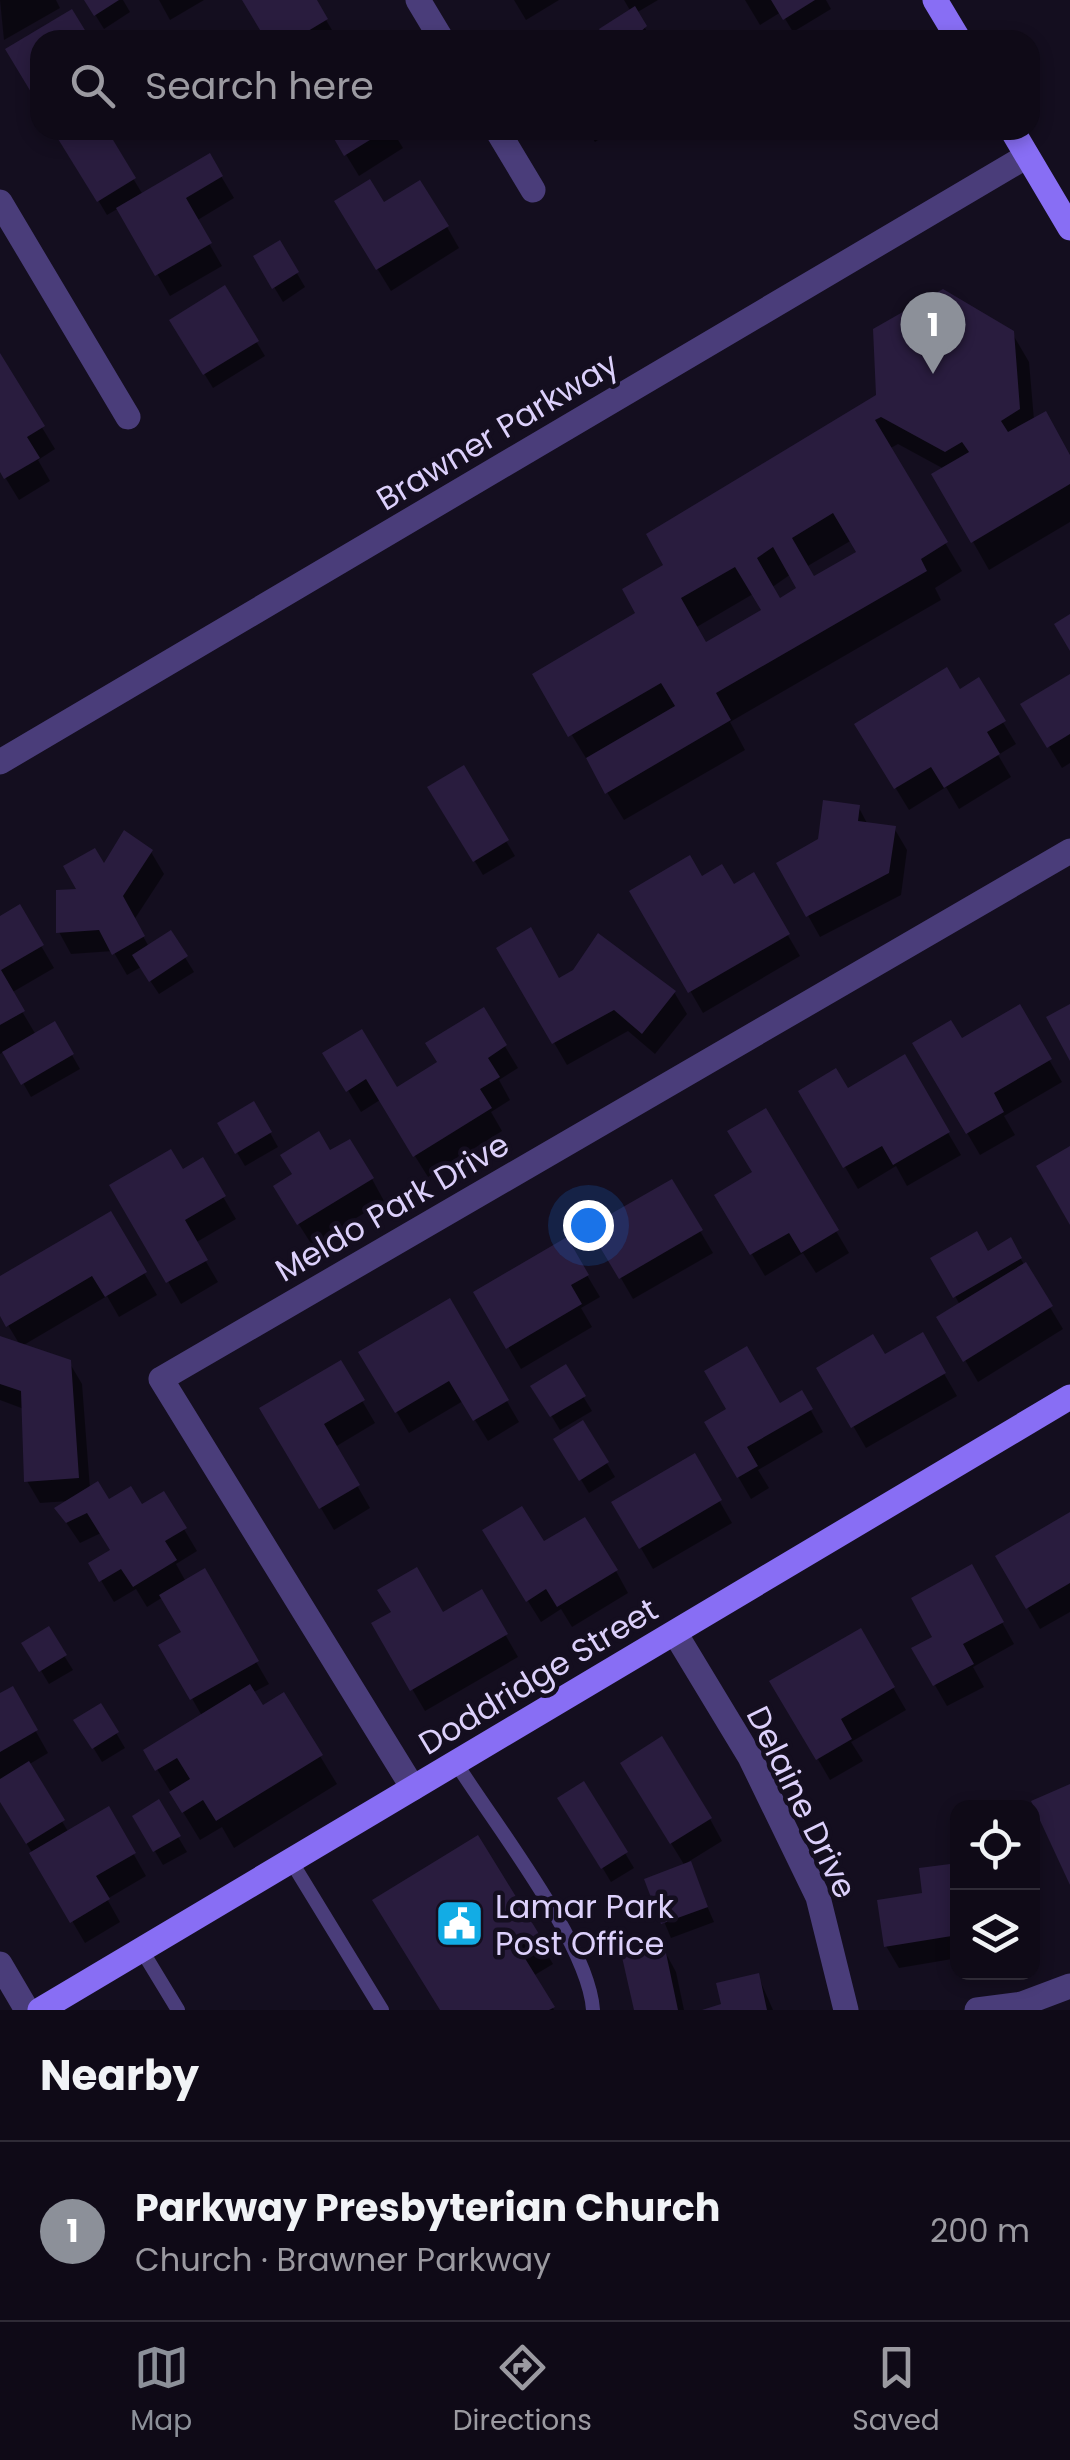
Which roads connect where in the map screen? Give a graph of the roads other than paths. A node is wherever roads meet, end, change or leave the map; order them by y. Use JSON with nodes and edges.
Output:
{"nodes":[{"id":1,"x":418,"y":0,"type":"edge"},
{"id":2,"x":935,"y":0,"type":"edge"},
{"id":3,"x":436,"y":30,"type":"edge"},
{"id":4,"x":952,"y":30,"type":"edge"},
{"id":5,"x":502,"y":140,"type":"edge"},
{"id":6,"x":1018,"y":140,"type":"edge"},
{"id":7,"x":1027,"y":156,"type":"junction"},
{"id":8,"x":533,"y":190,"type":"dead end"},
{"id":9,"x":0,"y":202,"type":"edge"},
{"id":10,"x":1070,"y":228,"type":"edge"},
{"id":11,"x":128,"y":416,"type":"dead end"},
{"id":12,"x":0,"y":762,"type":"edge"},
{"id":13,"x":1070,"y":850,"type":"edge"},
{"id":14,"x":1070,"y":1397,"type":"edge"},
{"id":15,"x":674,"y":1633,"type":"junction"},
{"id":16,"x":456,"y":1763,"type":"junction"},
{"id":17,"x":414,"y":1788,"type":"junction"},
{"id":18,"x":291,"y":1860,"type":"junction"},
{"id":19,"x":141,"y":1949,"type":"junction"},
{"id":20,"x":0,"y":1964,"type":"edge"},
{"id":21,"x":1070,"y":1986,"type":"edge"},
{"id":22,"x":27,"y":2010,"type":"edge"},
{"id":23,"x":40,"y":2010,"type":"edge"},
{"id":24,"x":178,"y":2010,"type":"edge"},
{"id":25,"x":382,"y":2010,"type":"edge"},
{"id":26,"x":593,"y":2010,"type":"edge"},
{"id":27,"x":846,"y":2010,"type":"edge"},
{"id":28,"x":977,"y":2010,"type":"edge"}],
"edges":[{"from":1,"to":3,"type":"street"},
{"from":2,"to":4,"type":"main road"},
{"from":5,"to":8,"type":"street"},
{"from":6,"to":7,"type":"main road"},
{"from":7,"to":10,"type":"main road"},
{"from":7,"to":12,"type":"street","name":"Brawner Parkway"},
{"from":9,"to":11,"type":"street"},
{"from":13,"to":17,"type":"street","name":"Meldo Park Drive"},
{"from":14,"to":15,"type":"main road","name":"Doddridge Street"},
{"from":15,"to":16,"type":"main road","name":"Doddridge Street"},
{"from":15,"to":27,"type":"street","name":"Delaine Drive"},
{"from":16,"to":17,"type":"main road","name":"Doddridge Street"},
{"from":16,"to":26,"type":"lane"},
{"from":17,"to":18,"type":"main road","name":"Doddridge Street"},
{"from":18,"to":19,"type":"main road","name":"Doddridge Street"},
{"from":18,"to":25,"type":"lane"},
{"from":19,"to":23,"type":"main road","name":"Doddridge Street"},
{"from":19,"to":24,"type":"lane"},
{"from":20,"to":22,"type":"street"},
{"from":21,"to":28,"type":"street"}]}
